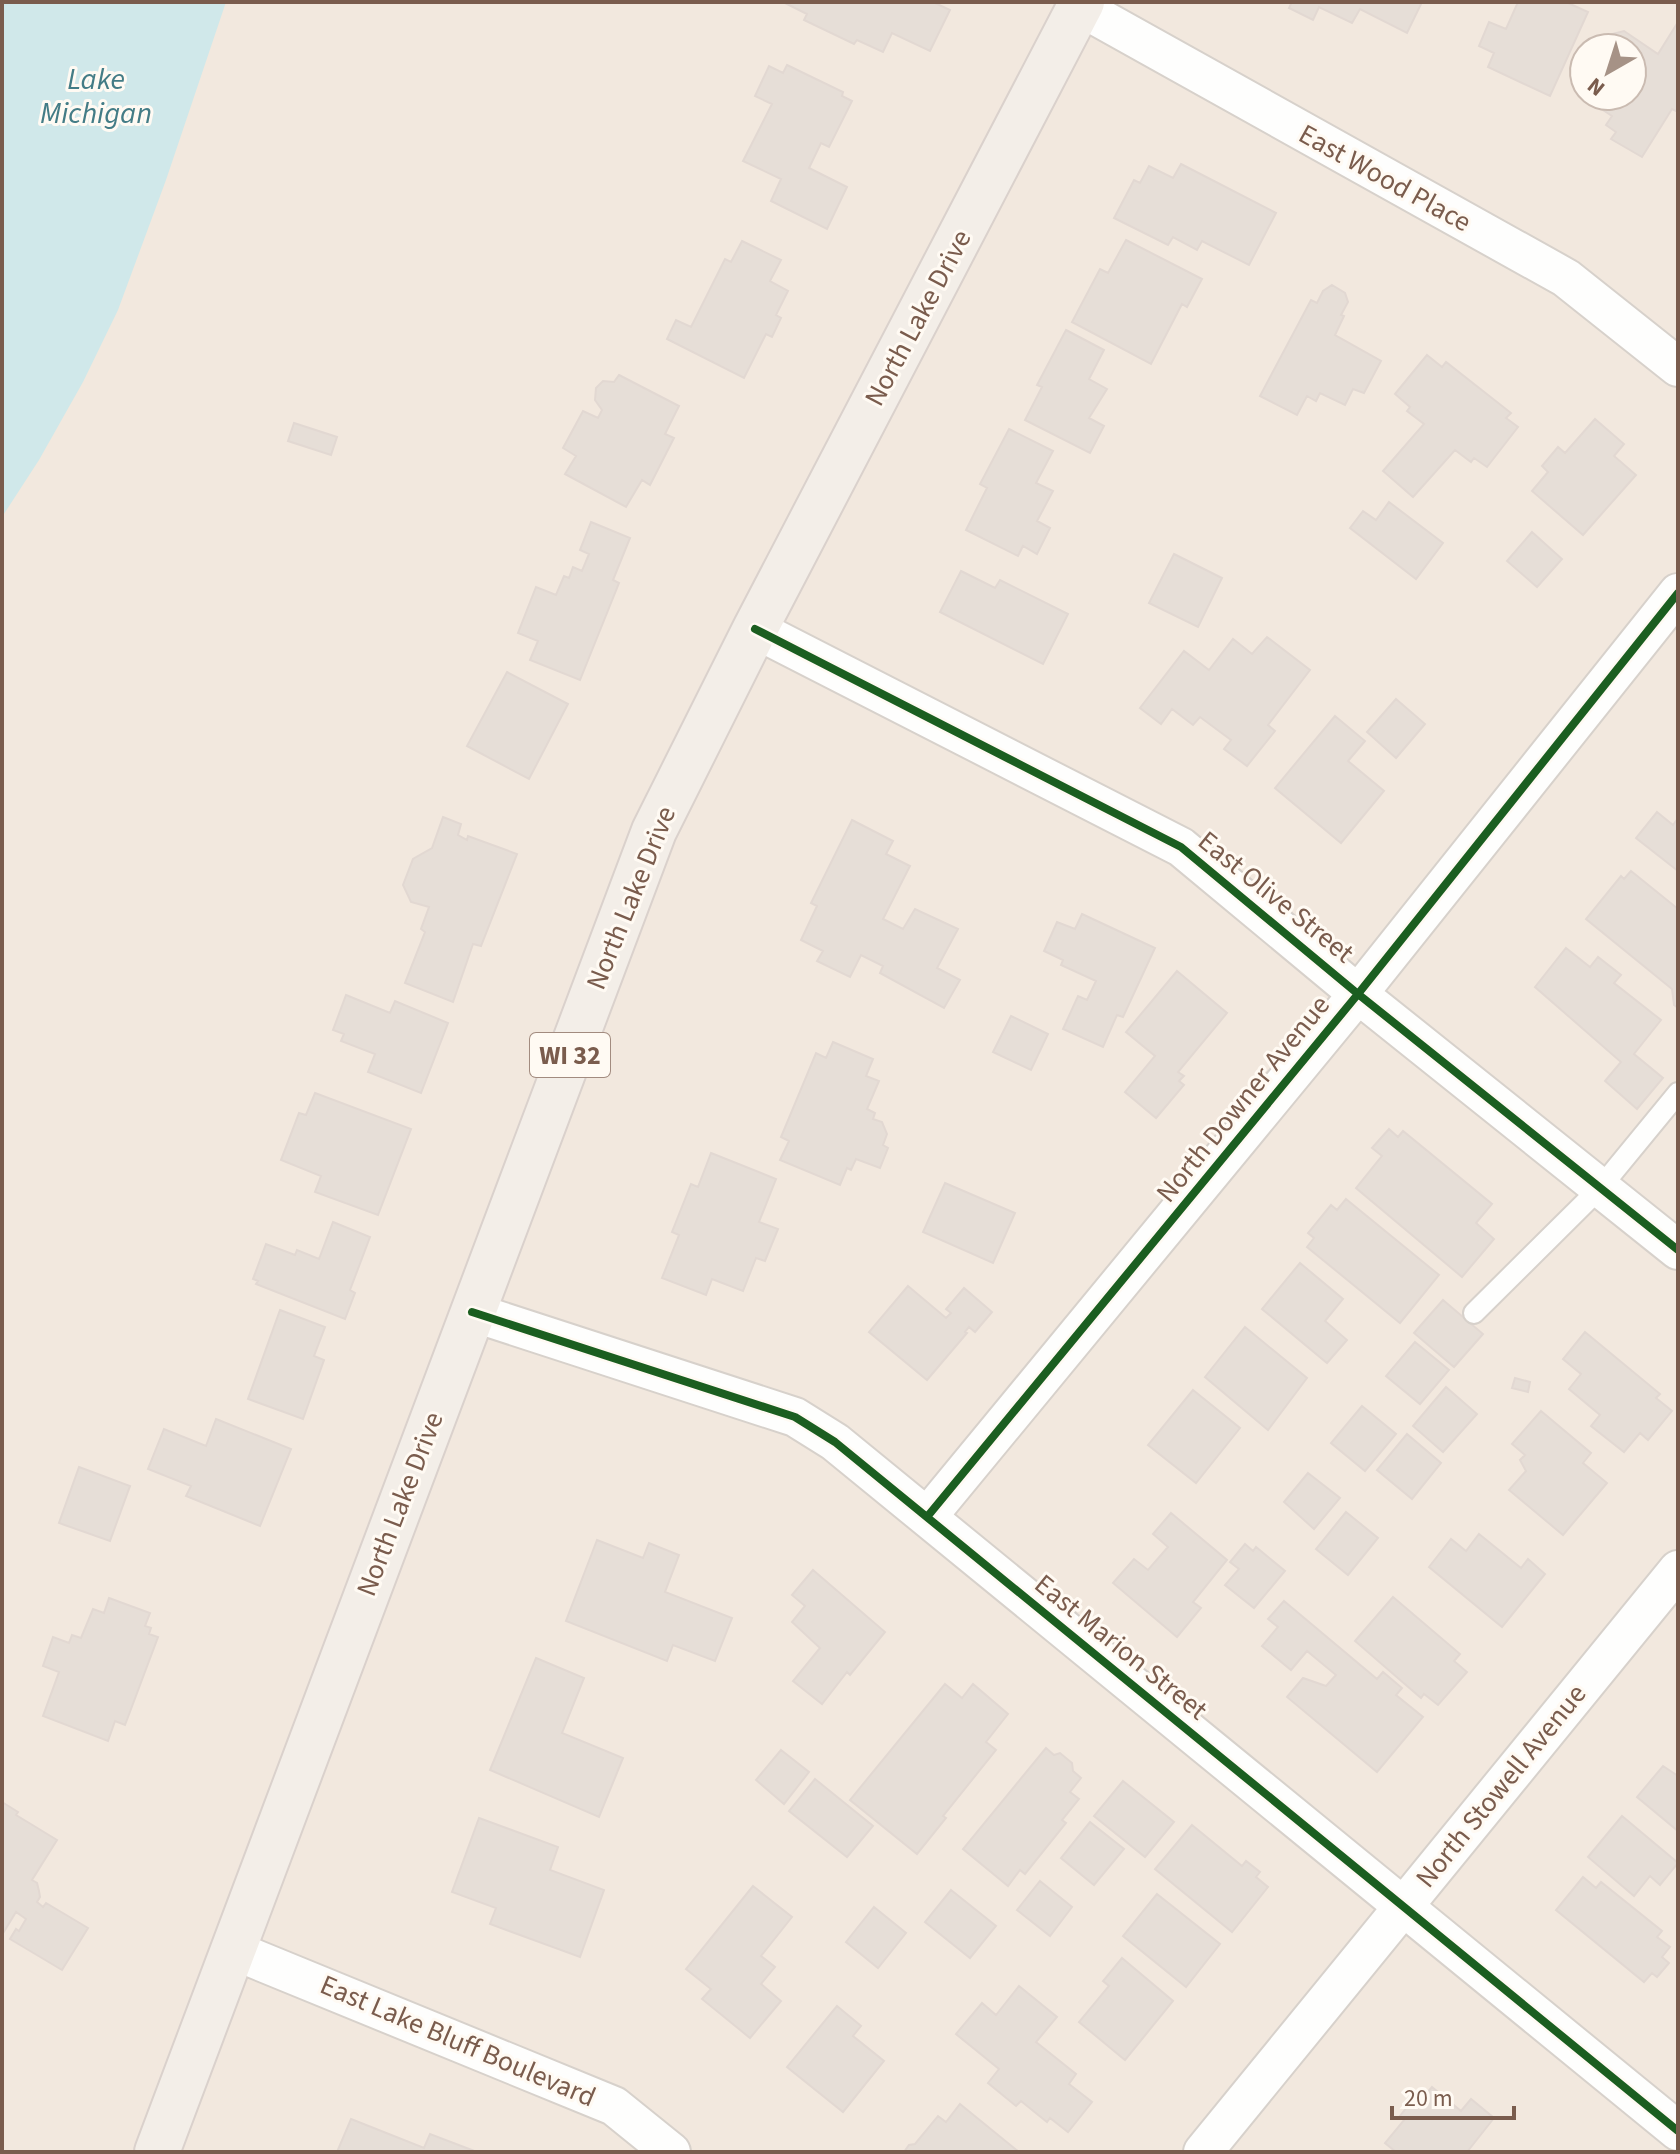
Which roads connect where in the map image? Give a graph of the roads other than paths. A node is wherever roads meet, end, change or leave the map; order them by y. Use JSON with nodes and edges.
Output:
{"nodes":[{"id":1,"x":1081,"y":5,"type":"edge"},
{"id":2,"x":1678,"y":367,"type":"edge"},
{"id":3,"x":1678,"y":593,"type":"edge"},
{"id":4,"x":755,"y":629,"type":"junction"},
{"id":5,"x":1358,"y":994,"type":"junction"},
{"id":6,"x":1678,"y":1093,"type":"edge"},
{"id":7,"x":1600,"y":1188,"type":"junction"},
{"id":8,"x":1678,"y":1250,"type":"edge"},
{"id":9,"x":472,"y":1312,"type":"junction"},
{"id":10,"x":1474,"y":1313,"type":"dead end"},
{"id":11,"x":927,"y":1517,"type":"junction"},
{"id":12,"x":1678,"y":1570,"type":"edge"},
{"id":13,"x":1402,"y":1907,"type":"junction"},
{"id":14,"x":233,"y":1950,"type":"junction"},
{"id":15,"x":1678,"y":2131,"type":"edge"},
{"id":16,"x":157,"y":2152,"type":"edge"},
{"id":17,"x":671,"y":2152,"type":"edge"},
{"id":18,"x":1203,"y":2152,"type":"edge"}],
"edges":[{"from":1,"to":2,"type":"street","name":"East Wood Place"},
{"from":1,"to":4,"type":"main road","name":"North Lake Drive","number":"WI 32"},
{"from":3,"to":5,"type":"street","name":"North Downer Avenue"},
{"from":4,"to":5,"type":"street","name":"East Olive Street"},
{"from":4,"to":9,"type":"main road","name":"North Lake Drive","number":"WI 32"},
{"from":5,"to":7,"type":"street","name":"East Olive Street"},
{"from":5,"to":11,"type":"street","name":"North Downer Avenue"},
{"from":6,"to":7,"type":"lane"},
{"from":7,"to":8,"type":"street","name":"East Olive Street"},
{"from":7,"to":10,"type":"lane"},
{"from":9,"to":11,"type":"street","name":"East Marion Street"},
{"from":9,"to":14,"type":"main road","name":"North Lake Drive","number":"WI 32"},
{"from":11,"to":13,"type":"street","name":"East Marion Street"},
{"from":12,"to":13,"type":"street","name":"North Stowell Avenue"},
{"from":13,"to":15,"type":"street","name":"East Marion Street"},
{"from":13,"to":18,"type":"street","name":"North Stowell Avenue"},
{"from":14,"to":16,"type":"main road","name":"North Lake Drive","number":"WI 32"},
{"from":14,"to":17,"type":"street","name":"East Lake Bluff Boulevard"}]}
